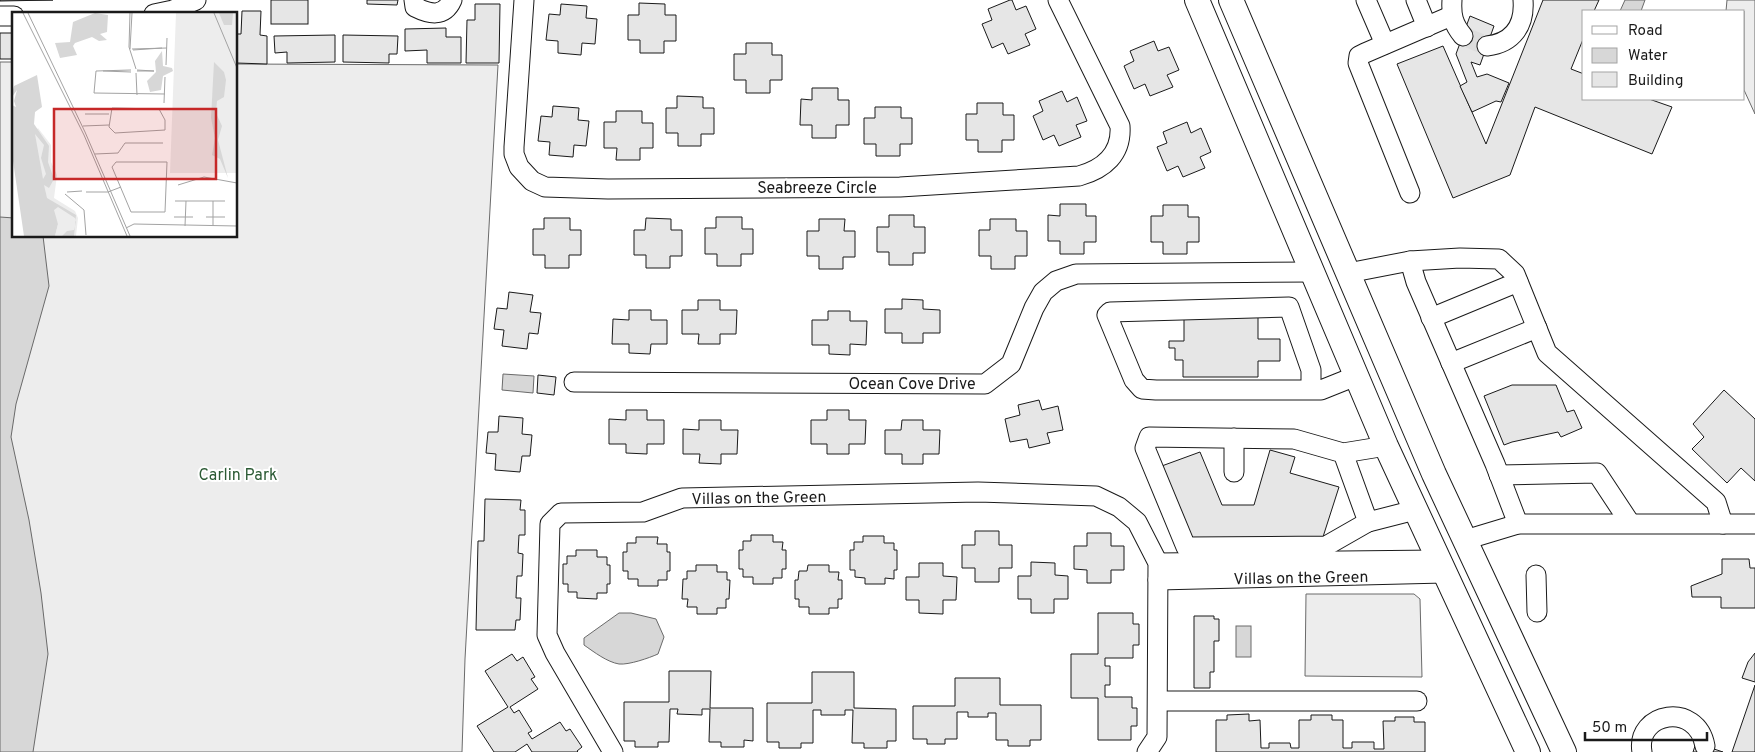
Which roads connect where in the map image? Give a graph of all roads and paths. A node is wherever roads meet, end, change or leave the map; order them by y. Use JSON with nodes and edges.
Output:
{"nodes":[{"id":1,"x":196,"y":0,"type":"edge"},
{"id":2,"x":414,"y":0,"type":"edge"},
{"id":3,"x":452,"y":0,"type":"edge"},
{"id":4,"x":524,"y":0,"type":"edge"},
{"id":5,"x":1058,"y":0,"type":"edge"},
{"id":6,"x":1197,"y":0,"type":"edge"},
{"id":7,"x":1231,"y":0,"type":"edge"},
{"id":8,"x":1366,"y":0,"type":"edge"},
{"id":9,"x":1416,"y":0,"type":"edge"},
{"id":10,"x":1523,"y":0,"type":"edge"},
{"id":11,"x":1452,"y":8,"type":"edge"},
{"id":12,"x":164,"y":12,"type":"edge"},
{"id":13,"x":1427,"y":27,"type":"junction"},
{"id":14,"x":1463,"y":36,"type":"tunnel mouth"},
{"id":15,"x":1214,"y":40,"type":"junction"},
{"id":16,"x":1385,"y":44,"type":"junction"},
{"id":17,"x":1487,"y":46,"type":"tunnel mouth"},
{"id":18,"x":1410,"y":193,"type":"dead end"},
{"id":19,"x":1410,"y":261,"type":"junction"},
{"id":20,"x":1312,"y":272,"type":"junction"},
{"id":21,"x":1348,"y":273,"type":"junction"},
{"id":22,"x":1518,"y":282,"type":"junction"},
{"id":23,"x":1431,"y":318,"type":"junction"},
{"id":24,"x":1537,"y":328,"type":"junction"},
{"id":25,"x":1451,"y":363,"type":"junction"},
{"id":26,"x":1356,"y":376,"type":"junction"},
{"id":27,"x":574,"y":382,"type":"dead end"},
{"id":28,"x":1311,"y":390,"type":"junction"},
{"id":29,"x":1234,"y":438,"type":"junction"},
{"id":30,"x":1386,"y":446,"type":"junction"},
{"id":31,"x":1343,"y":453,"type":"junction"},
{"id":32,"x":1234,"y":472,"type":"dead end"},
{"id":33,"x":1499,"y":475,"type":"junction"},
{"id":34,"x":1415,"y":510,"type":"junction"},
{"id":35,"x":1368,"y":522,"type":"junction"},
{"id":36,"x":1630,"y":523,"type":"junction"},
{"id":37,"x":1518,"y":524,"type":"junction"},
{"id":38,"x":1723,"y":524,"type":"junction"},
{"id":39,"x":1755,"y":524,"type":"edge"},
{"id":40,"x":1464,"y":540,"type":"junction"},
{"id":41,"x":1441,"y":566,"type":"junction"},
{"id":42,"x":1158,"y":572,"type":"junction"},
{"id":43,"x":1536,"y":575,"type":"dead end"},
{"id":44,"x":1537,"y":612,"type":"dead end"},
{"id":45,"x":1525,"y":670,"type":"junction"},
{"id":46,"x":1158,"y":701,"type":"junction"},
{"id":47,"x":1417,"y":701,"type":"dead end"},
{"id":48,"x":1705,"y":746,"type":"dead end"},
{"id":49,"x":613,"y":752,"type":"edge"},
{"id":50,"x":1147,"y":752,"type":"edge"},
{"id":51,"x":1528,"y":752,"type":"edge"},
{"id":52,"x":1564,"y":752,"type":"edge"},
{"id":53,"x":1642,"y":752,"type":"edge"}],
"edges":[{"from":1,"to":12,"type":"street"},
{"from":2,"to":3,"type":"street"},
{"from":4,"to":5,"type":"street","name":"Seabreeze Circle"},
{"from":6,"to":15,"type":"main road"},
{"from":7,"to":21,"type":"main road"},
{"from":8,"to":16,"type":"street"},
{"from":9,"to":13,"type":"street"},
{"from":10,"to":17,"type":"street"},
{"from":11,"to":13,"type":"street"},
{"from":11,"to":14,"type":"street"},
{"from":13,"to":16,"type":"street"},
{"from":15,"to":20,"type":"main road"},
{"from":15,"to":21,"type":"main road"},
{"from":16,"to":18,"type":"street"},
{"from":19,"to":21,"type":"street"},
{"from":19,"to":22,"type":"street"},
{"from":19,"to":23,"type":"street"},
{"from":20,"to":26,"type":"main road"},
{"from":20,"to":27,"type":"street","name":"Ocean Cove Drive"},
{"from":21,"to":40,"type":"main road"},
{"from":22,"to":23,"type":"street"},
{"from":22,"to":24,"type":"street"},
{"from":23,"to":25,"type":"street"},
{"from":24,"to":25,"type":"street"},
{"from":24,"to":38,"type":"street"},
{"from":25,"to":33,"type":"street"},
{"from":26,"to":28,"type":"street"},
{"from":26,"to":30,"type":"main road"},
{"from":28,"to":28,"type":"street"},
{"from":29,"to":31,"type":"street"},
{"from":29,"to":32,"type":"street"},
{"from":29,"to":35,"type":"street"},
{"from":30,"to":31,"type":"street"},
{"from":30,"to":34,"type":"main road"},
{"from":30,"to":45,"type":"main road"},
{"from":31,"to":35,"type":"street"},
{"from":33,"to":36,"type":"street"},
{"from":33,"to":37,"type":"street"},
{"from":34,"to":35,"type":"street"},
{"from":34,"to":41,"type":"main road"},
{"from":36,"to":37,"type":"street"},
{"from":36,"to":38,"type":"street"},
{"from":37,"to":40,"type":"street"},
{"from":38,"to":39,"type":"street"},
{"from":40,"to":45,"type":"main road"},
{"from":41,"to":42,"type":"street","name":"Villas on the Green"},
{"from":41,"to":51,"type":"main road"},
{"from":42,"to":46,"type":"street","name":"Villas on the Green"},
{"from":42,"to":49,"type":"street","name":"Villas on the Green"},
{"from":43,"to":44,"type":"street"},
{"from":45,"to":52,"type":"main road"},
{"from":46,"to":47,"type":"street"},
{"from":46,"to":50,"type":"street","name":"Villas on the Green"},
{"from":48,"to":53,"type":"street"}]}
